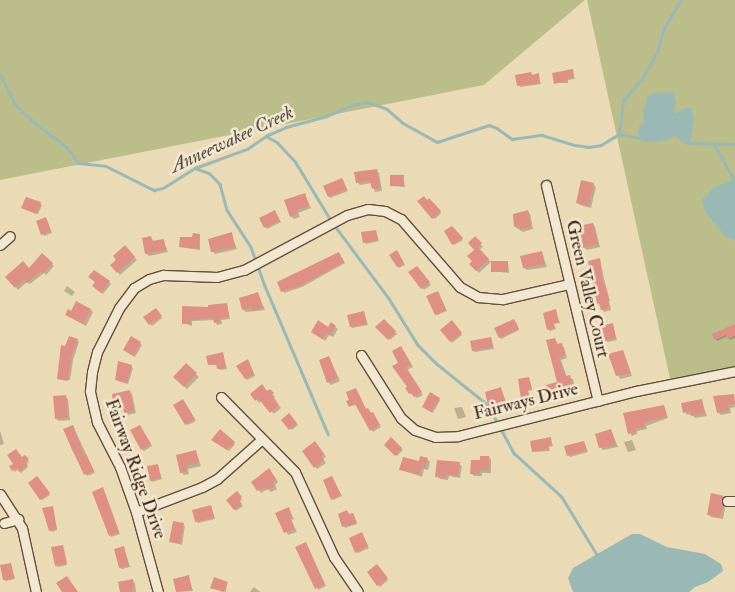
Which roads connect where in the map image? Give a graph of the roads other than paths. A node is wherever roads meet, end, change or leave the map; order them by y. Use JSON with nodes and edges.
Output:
{"nodes":[{"id":1,"x":546,"y":185,"type":"dead end"},
{"id":2,"x":10,"y":236,"type":"dead end"},
{"id":3,"x":0,"y":245,"type":"edge"},
{"id":4,"x":569,"y":284,"type":"junction"},
{"id":5,"x":361,"y":355,"type":"dead end"},
{"id":6,"x":735,"y":371,"type":"edge"},
{"id":7,"x":221,"y":397,"type":"dead end"},
{"id":8,"x":598,"y":401,"type":"junction"},
{"id":9,"x":262,"y":439,"type":"junction"},
{"id":10,"x":0,"y":494,"type":"edge"},
{"id":11,"x":136,"y":512,"type":"junction"},
{"id":12,"x":18,"y":519,"type":"junction"},
{"id":13,"x":4,"y":524,"type":"dead end"},
{"id":14,"x":36,"y":592,"type":"edge"},
{"id":15,"x":158,"y":592,"type":"edge"},
{"id":16,"x":358,"y":592,"type":"edge"}],
"edges":[{"from":1,"to":4,"type":"street","name":"Green Valley Court"},
{"from":2,"to":3,"type":"street"},
{"from":4,"to":8,"type":"street","name":"Green Valley Court"},
{"from":4,"to":11,"type":"street","name":"Fairway Ridge Drive"},
{"from":5,"to":8,"type":"street","name":"Fairways Drive"},
{"from":6,"to":8,"type":"street","name":"Fairways Drive"},
{"from":7,"to":9,"type":"street"},
{"from":9,"to":11,"type":"street"},
{"from":9,"to":16,"type":"street"},
{"from":10,"to":12,"type":"street"},
{"from":11,"to":15,"type":"street","name":"Fairway Ridge Drive"},
{"from":12,"to":13,"type":"street"},
{"from":12,"to":14,"type":"street"}]}
